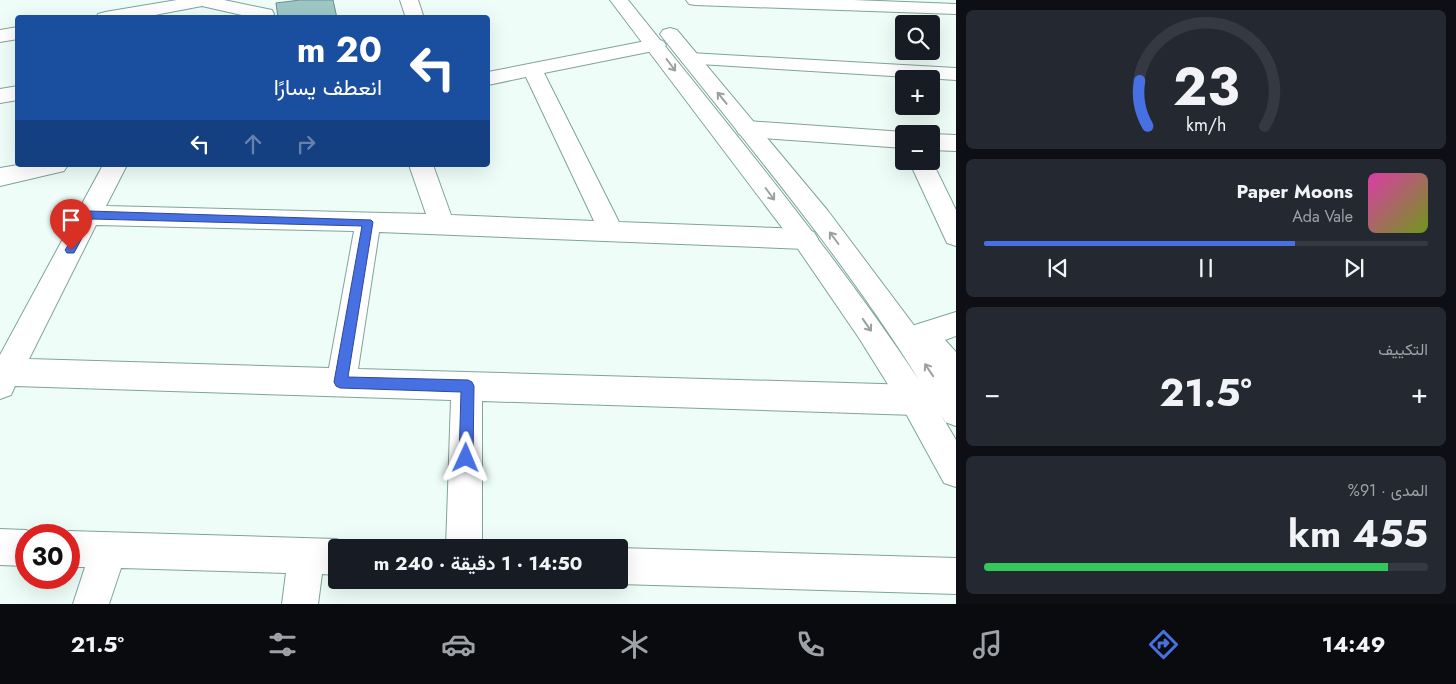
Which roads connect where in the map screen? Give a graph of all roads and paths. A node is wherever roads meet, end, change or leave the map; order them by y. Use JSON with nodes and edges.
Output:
{"nodes":[{"id":1,"x":409,"y":0,"type":"edge"},
{"id":2,"x":619,"y":0,"type":"edge"},
{"id":3,"x":642,"y":0,"type":"edge"},
{"id":4,"x":695,"y":0,"type":"edge"},
{"id":5,"x":778,"y":2,"type":"edge"},
{"id":6,"x":950,"y":10,"type":"edge"},
{"id":7,"x":268,"y":12,"type":"edge"},
{"id":8,"x":122,"y":15,"type":"edge"},
{"id":9,"x":414,"y":15,"type":"edge"},
{"id":10,"x":15,"y":34,"type":"edge"},
{"id":11,"x":0,"y":36,"type":"edge"},
{"id":12,"x":656,"y":45,"type":"junction"},
{"id":13,"x":690,"y":58,"type":"junction"},
{"id":14,"x":532,"y":69,"type":"junction"},
{"id":15,"x":956,"y":74,"type":"edge"},
{"id":16,"x":490,"y":78,"type":"edge"},
{"id":17,"x":15,"y":94,"type":"edge"},
{"id":18,"x":0,"y":96,"type":"edge"},
{"id":19,"x":747,"y":129,"type":"junction"},
{"id":20,"x":895,"y":139,"type":"edge"},
{"id":21,"x":940,"y":143,"type":"edge"},
{"id":22,"x":956,"y":144,"type":"edge"},
{"id":23,"x":46,"y":167,"type":"edge"},
{"id":24,"x":114,"y":167,"type":"edge"},
{"id":25,"x":422,"y":167,"type":"edge"},
{"id":26,"x":924,"y":170,"type":"edge"},
{"id":27,"x":0,"y":176,"type":"edge"},
{"id":28,"x":89,"y":215,"type":"junction"},
{"id":29,"x":368,"y":222,"type":"junction"},
{"id":30,"x":442,"y":225,"type":"junction"},
{"id":31,"x":612,"y":232,"type":"junction"},
{"id":32,"x":956,"y":236,"type":"edge"},
{"id":33,"x":805,"y":240,"type":"junction"},
{"id":34,"x":956,"y":324,"type":"edge"},
{"id":35,"x":916,"y":337,"type":"junction"},
{"id":36,"x":956,"y":372,"type":"edge"},
{"id":37,"x":4,"y":379,"type":"edge"},
{"id":38,"x":340,"y":382,"type":"junction"},
{"id":39,"x":468,"y":386,"type":"junction"},
{"id":40,"x":915,"y":400,"type":"junction"},
{"id":41,"x":956,"y":411,"type":"edge"},
{"id":42,"x":956,"y":471,"type":"edge"},
{"id":43,"x":464,"y":539,"type":"edge"},
{"id":44,"x":0,"y":547,"type":"edge"},
{"id":45,"x":15,"y":548,"type":"edge"},
{"id":46,"x":80,"y":549,"type":"edge"},
{"id":47,"x":109,"y":550,"type":"junction"},
{"id":48,"x":322,"y":557,"type":"edge"},
{"id":49,"x":628,"y":566,"type":"edge"},
{"id":50,"x":956,"y":576,"type":"edge"},
{"id":51,"x":92,"y":604,"type":"edge"},
{"id":52,"x":300,"y":604,"type":"edge"}],
"edges":[{"from":1,"to":9,"type":"street"},
{"from":2,"to":12,"type":"street"},
{"from":3,"to":13,"type":"street"},
{"from":4,"to":5,"type":"street"},
{"from":5,"to":6,"type":"street"},
{"from":7,"to":8,"type":"street"},
{"from":10,"to":11,"type":"street"},
{"from":12,"to":14,"type":"street"},
{"from":12,"to":33,"type":"street","one_way":true},
{"from":13,"to":15,"type":"street"},
{"from":19,"to":13,"type":"street","one_way":true},
{"from":14,"to":16,"type":"street"},
{"from":14,"to":31,"type":"street"},
{"from":17,"to":18,"type":"street"},
{"from":19,"to":20,"type":"street"},
{"from":35,"to":19,"type":"street","one_way":true},
{"from":21,"to":22,"type":"street"},
{"from":23,"to":27,"type":"street"},
{"from":24,"to":28,"type":"street"},
{"from":25,"to":30,"type":"street"},
{"from":26,"to":32,"type":"street"},
{"from":28,"to":29,"type":"street"},
{"from":28,"to":37,"type":"street"},
{"from":29,"to":30,"type":"street"},
{"from":29,"to":38,"type":"street"},
{"from":30,"to":31,"type":"street"},
{"from":31,"to":33,"type":"street"},
{"from":33,"to":40,"type":"street","one_way":true},
{"from":34,"to":35,"type":"street"},
{"from":35,"to":36,"type":"street"},
{"from":41,"to":35,"type":"street","one_way":true},
{"from":37,"to":38,"type":"street"},
{"from":38,"to":39,"type":"street"},
{"from":39,"to":40,"type":"street"},
{"from":39,"to":43,"type":"street"},
{"from":40,"to":42,"type":"street"},
{"from":44,"to":45,"type":"street"},
{"from":46,"to":47,"type":"street"},
{"from":47,"to":48,"type":"street"},
{"from":47,"to":51,"type":"street"},
{"from":48,"to":52,"type":"street"},
{"from":49,"to":50,"type":"street"}]}
